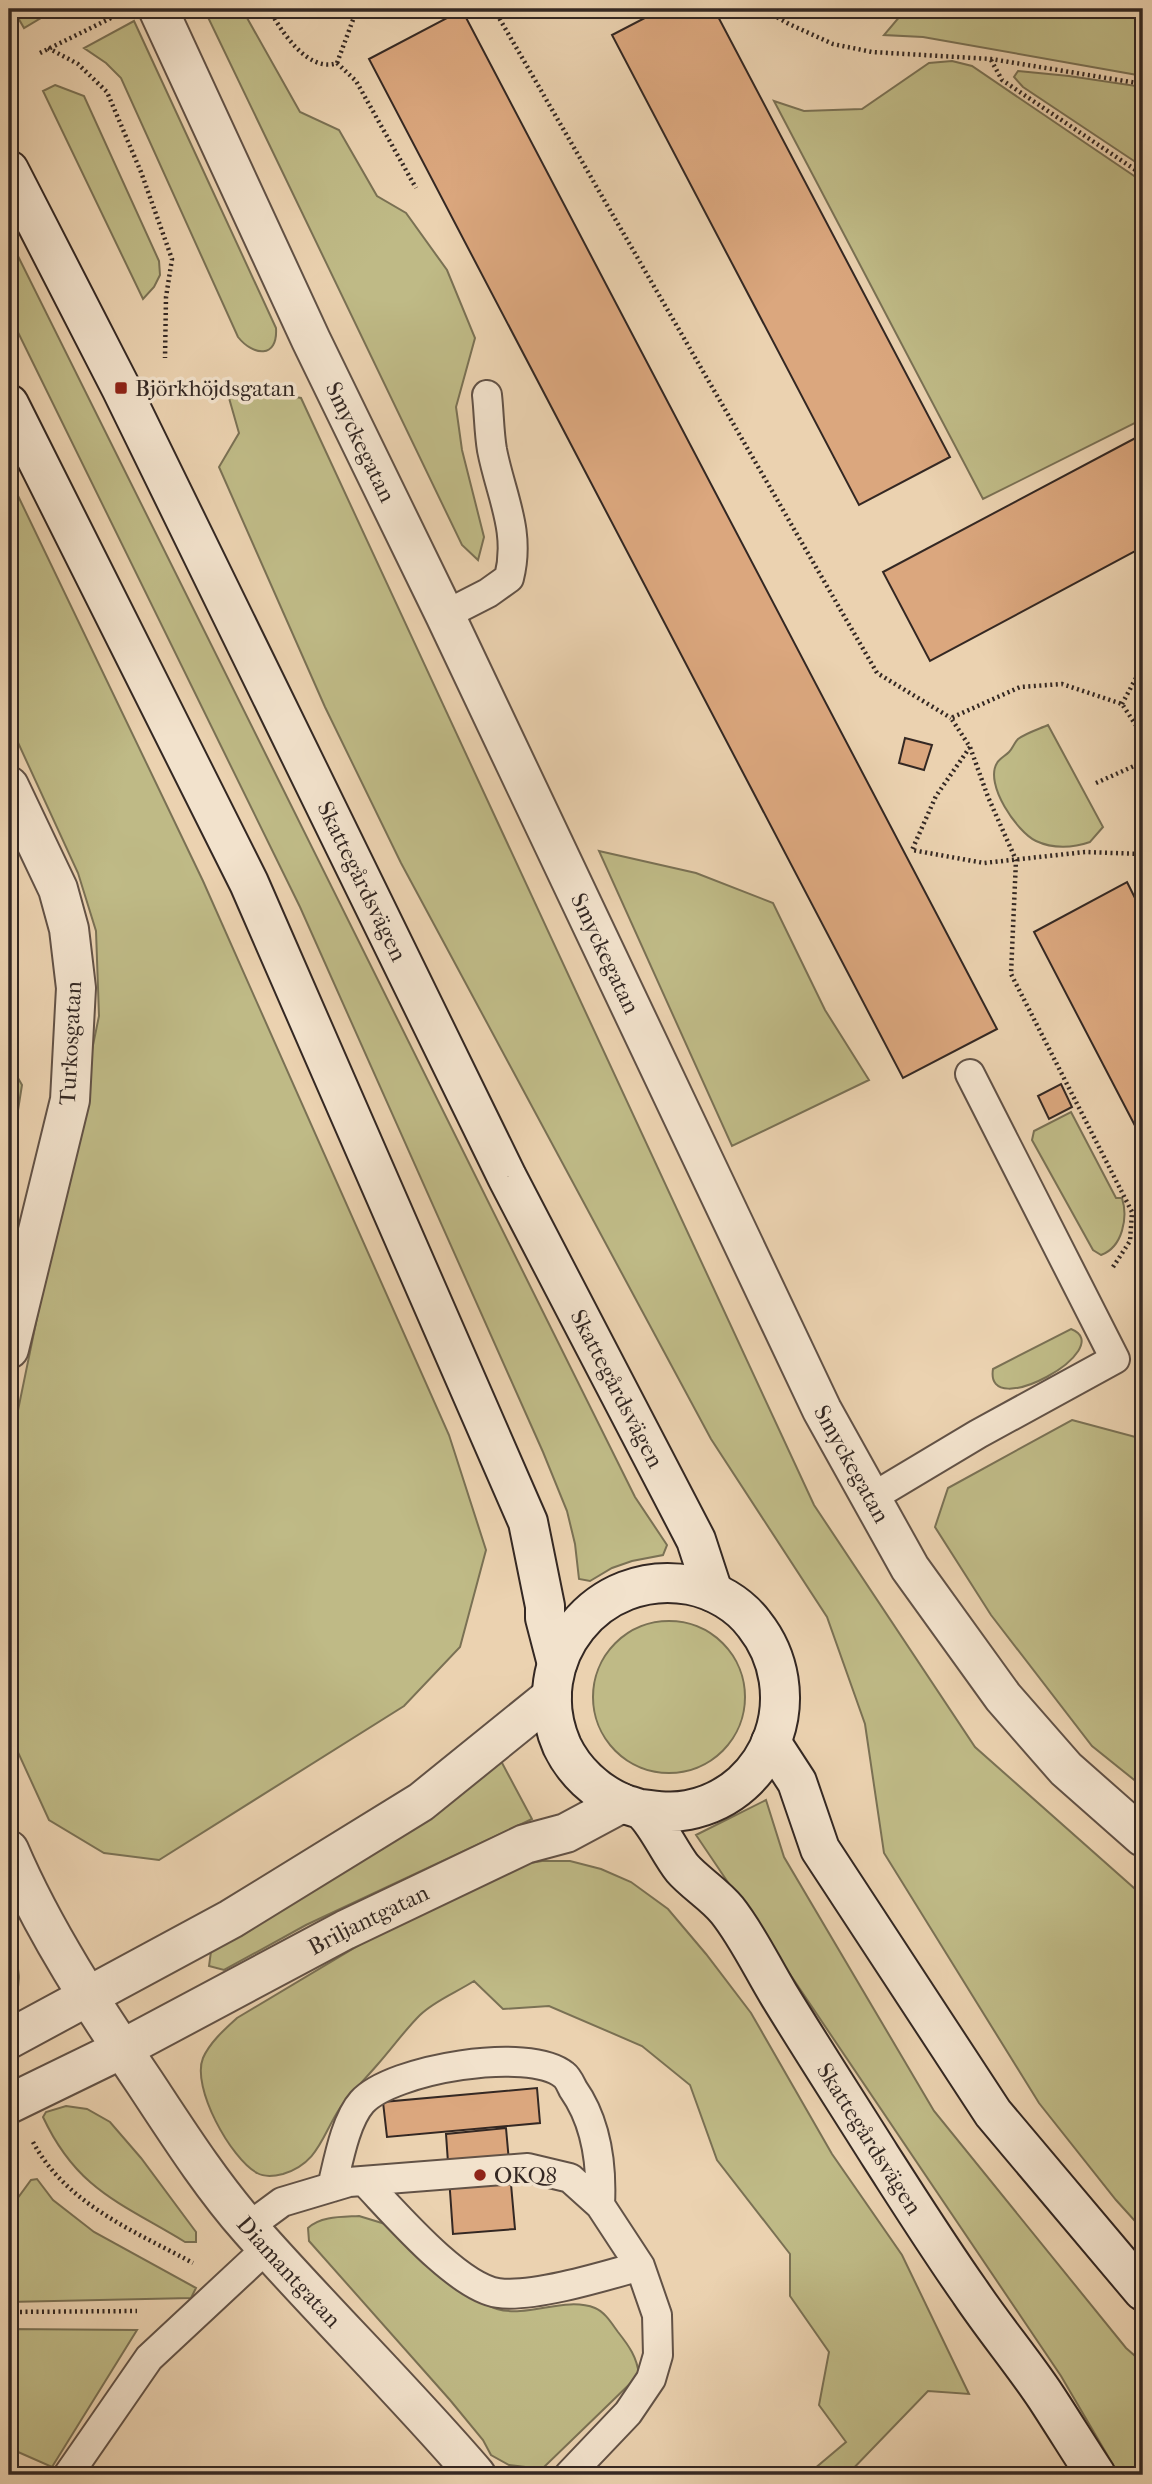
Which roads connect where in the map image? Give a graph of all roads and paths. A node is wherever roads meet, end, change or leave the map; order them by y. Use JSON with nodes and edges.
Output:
{"nodes":[{"id":1,"x":158,"y":9,"type":"edge"},
{"id":2,"x":270,"y":9,"type":"edge"},
{"id":3,"x":357,"y":9,"type":"edge"},
{"id":4,"x":494,"y":9,"type":"edge"},
{"id":5,"x":763,"y":9,"type":"edge"},
{"id":6,"x":111,"y":18,"type":"dead end"},
{"id":7,"x":48,"y":48,"type":"junction"},
{"id":8,"x":40,"y":53,"type":"dead end"},
{"id":9,"x":991,"y":59,"type":"junction"},
{"id":10,"x":337,"y":62,"type":"junction"},
{"id":11,"x":1143,"y":85,"type":"edge"},
{"id":12,"x":9,"y":170,"type":"edge"},
{"id":13,"x":1143,"y":175,"type":"edge"},
{"id":14,"x":416,"y":188,"type":"dead end"},
{"id":15,"x":165,"y":358,"type":"dead end"},
{"id":16,"x":488,"y":395,"type":"dead end"},
{"id":17,"x":9,"y":404,"type":"edge"},
{"id":18,"x":444,"y":615,"type":"junction"},
{"id":19,"x":1143,"y":665,"type":"edge"},
{"id":20,"x":1122,"y":704,"type":"junction"},
{"id":21,"x":951,"y":718,"type":"junction"},
{"id":22,"x":1143,"y":736,"type":"edge"},
{"id":23,"x":970,"y":747,"type":"junction"},
{"id":24,"x":1143,"y":762,"type":"edge"},
{"id":25,"x":1096,"y":783,"type":"dead end"},
{"id":26,"x":9,"y":786,"type":"edge"},
{"id":27,"x":1143,"y":854,"type":"edge"},
{"id":28,"x":1016,"y":860,"type":"junction"},
{"id":29,"x":970,"y":1074,"type":"dead end"},
{"id":30,"x":1081,"y":1294,"type":"junction"},
{"id":31,"x":9,"y":1349,"type":"edge"},
{"id":32,"x":871,"y":1498,"type":"junction"},
{"id":33,"x":713,"y":1592,"type":"junction"},
{"id":34,"x":554,"y":1680,"type":"junction"},
{"id":35,"x":771,"y":1742,"type":"junction"},
{"id":36,"x":632,"y":1806,"type":"junction"},
{"id":37,"x":1143,"y":1837,"type":"edge"},
{"id":38,"x":9,"y":1850,"type":"edge"},
{"id":39,"x":89,"y":1996,"type":"junction"},
{"id":40,"x":9,"y":2039,"type":"edge"},
{"id":41,"x":122,"y":2049,"type":"junction"},
{"id":42,"x":9,"y":2104,"type":"edge"},
{"id":43,"x":364,"y":2181,"type":"junction"},
{"id":44,"x":332,"y":2187,"type":"junction"},
{"id":45,"x":600,"y":2206,"type":"junction"},
{"id":46,"x":258,"y":2237,"type":"junction"},
{"id":47,"x":640,"y":2266,"type":"junction"},
{"id":48,"x":1143,"y":2291,"type":"edge"},
{"id":49,"x":68,"y":2475,"type":"edge"},
{"id":50,"x":476,"y":2475,"type":"edge"},
{"id":51,"x":569,"y":2475,"type":"edge"},
{"id":52,"x":1096,"y":2475,"type":"edge"}],
"edges":[{"from":1,"to":18,"type":"street","name":"Smyckegatan"},
{"from":2,"to":10,"type":"path"},
{"from":3,"to":10,"type":"path"},
{"from":4,"to":21,"type":"path"},
{"from":5,"to":9,"type":"path"},
{"from":6,"to":7,"type":"path"},
{"from":7,"to":8,"type":"path"},
{"from":7,"to":15,"type":"path"},
{"from":9,"to":11,"type":"path"},
{"from":9,"to":13,"type":"path"},
{"from":10,"to":14,"type":"path"},
{"from":12,"to":33,"type":"street","name":"Skattegårdsvägen"},
{"from":16,"to":18,"type":"lane"},
{"from":17,"to":34,"type":"street","name":"Skattegårdsvägen"},
{"from":18,"to":32,"type":"street","name":"Smyckegatan"},
{"from":19,"to":20,"type":"path"},
{"from":20,"to":21,"type":"path"},
{"from":20,"to":22,"type":"path"},
{"from":21,"to":23,"type":"path"},
{"from":23,"to":28,"type":"path"},
{"from":23,"to":28,"type":"path"},
{"from":24,"to":25,"type":"path"},
{"from":26,"to":31,"type":"street","name":"Turkosgatan"},
{"from":27,"to":28,"type":"path"},
{"from":28,"to":30,"type":"path"},
{"from":29,"to":30,"type":"lane"},
{"from":30,"to":32,"type":"lane"},
{"from":32,"to":37,"type":"street","name":"Smyckegatan"},
{"from":33,"to":34,"type":"street","name":"Skattegårdsvägen"},
{"from":33,"to":35,"type":"street","name":"Skattegårdsvägen"},
{"from":34,"to":36,"type":"street","name":"Skattegårdsvägen"},
{"from":34,"to":39,"type":"street"},
{"from":35,"to":36,"type":"street","name":"Skattegårdsvägen"},
{"from":35,"to":48,"type":"street"},
{"from":36,"to":41,"type":"street","name":"Briljantgatan"},
{"from":36,"to":52,"type":"street","name":"Skattegårdsvägen"},
{"from":38,"to":39,"type":"street"},
{"from":39,"to":40,"type":"street"},
{"from":39,"to":41,"type":"street"},
{"from":41,"to":42,"type":"street","name":"Briljantgatan"},
{"from":41,"to":46,"type":"street","name":"Diamantgatan"},
{"from":43,"to":44,"type":"lane"},
{"from":43,"to":45,"type":"lane"},
{"from":43,"to":47,"type":"lane"},
{"from":44,"to":45,"type":"lane"},
{"from":44,"to":46,"type":"lane"},
{"from":45,"to":47,"type":"lane"},
{"from":46,"to":49,"type":"lane"},
{"from":46,"to":50,"type":"street","name":"Diamantgatan"},
{"from":47,"to":51,"type":"lane"}]}
